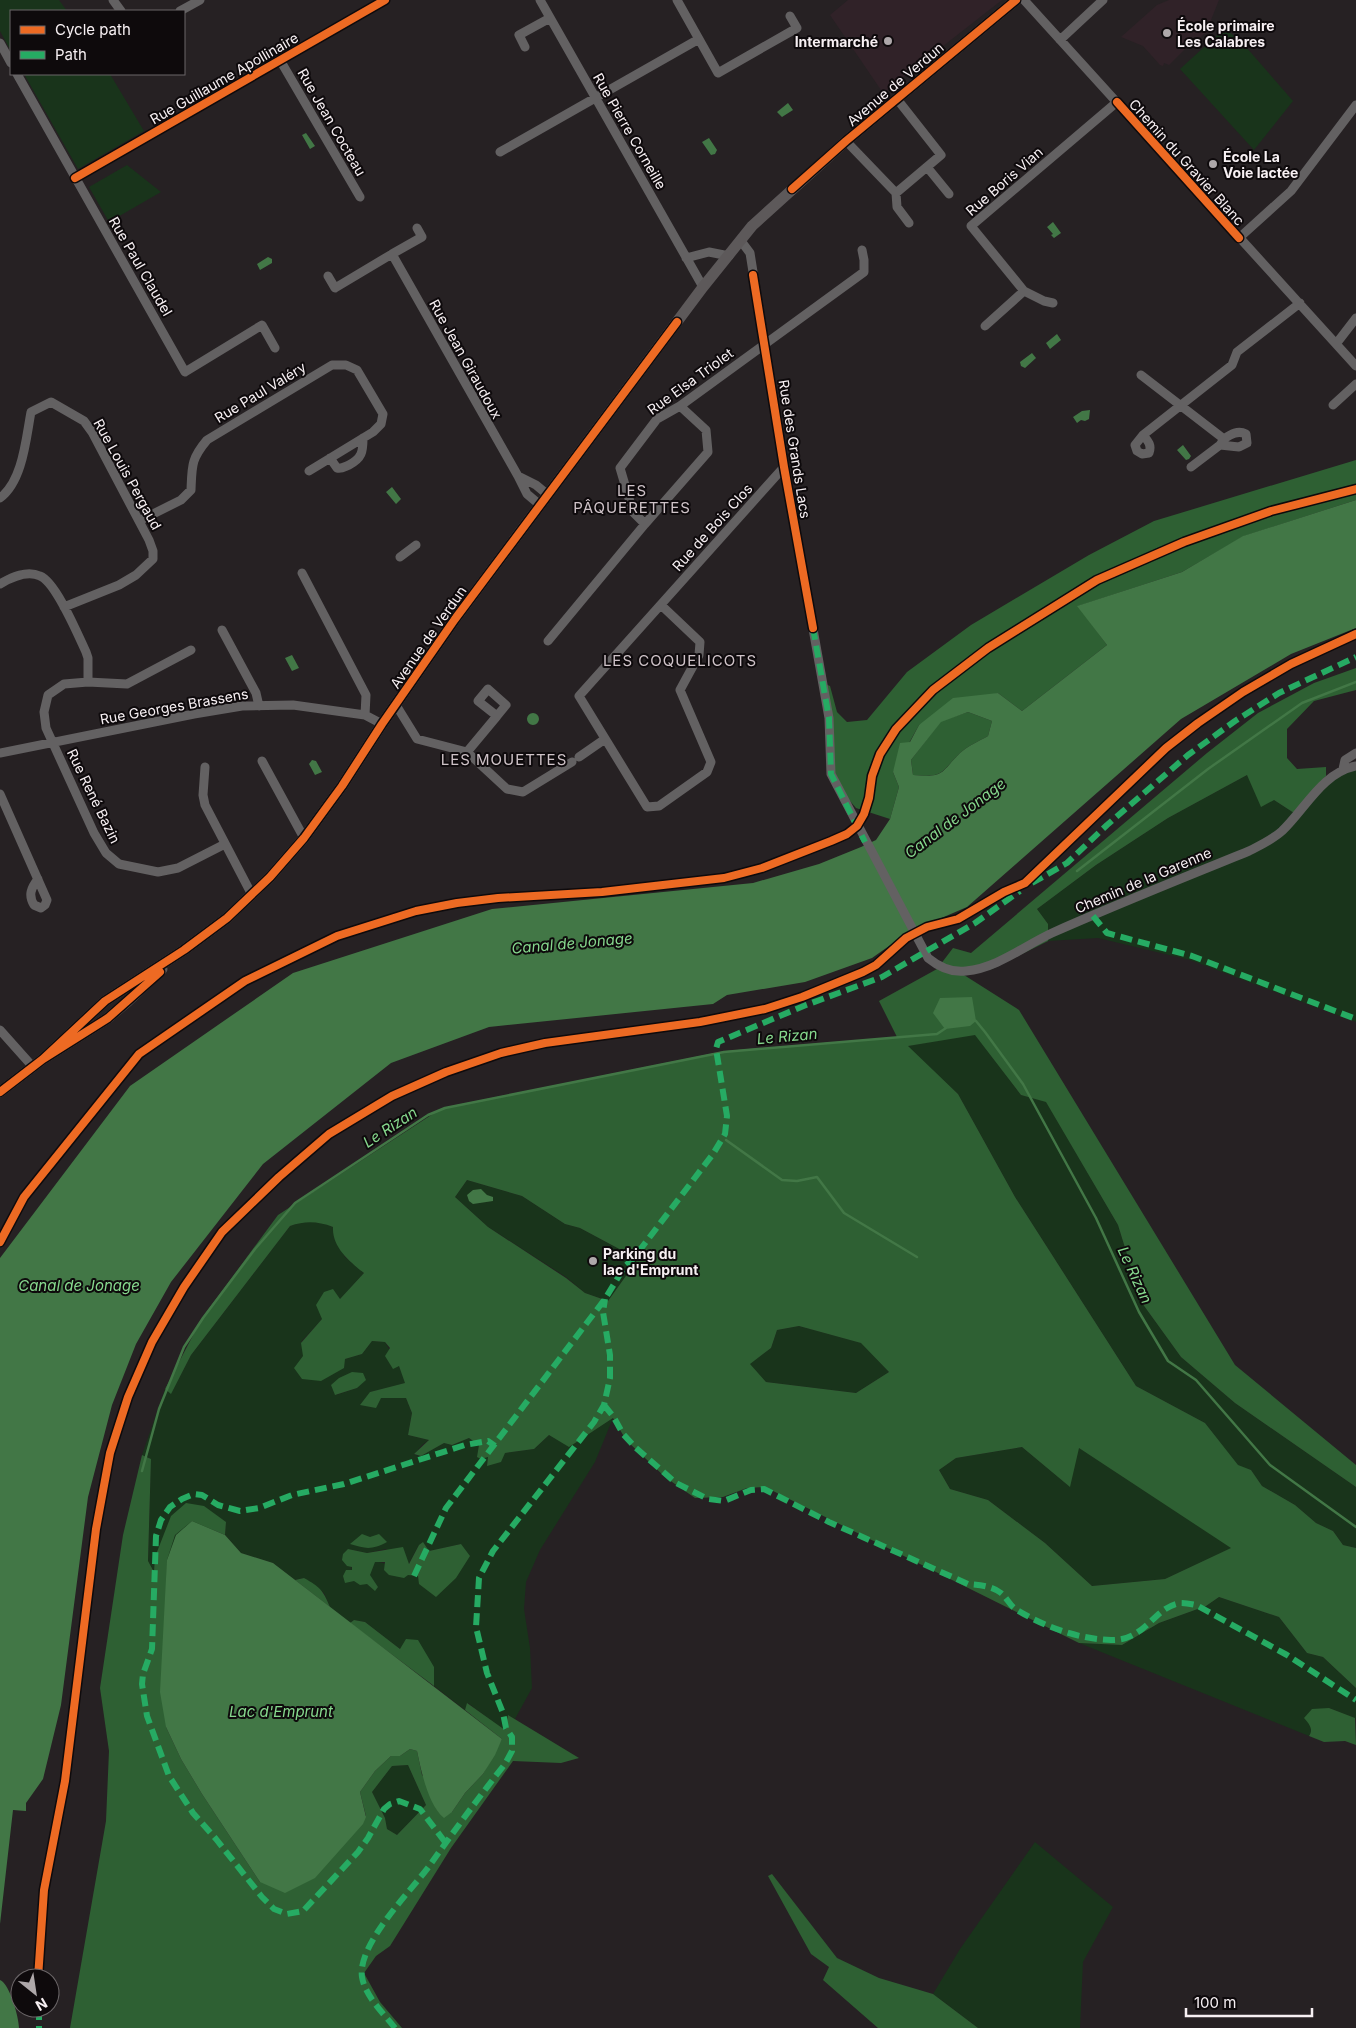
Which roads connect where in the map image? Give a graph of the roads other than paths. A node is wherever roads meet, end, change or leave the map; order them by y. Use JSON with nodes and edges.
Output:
{"nodes":[{"id":1,"x":200,"y":0,"type":"edge"},
{"id":2,"x":385,"y":0,"type":"edge"},
{"id":3,"x":540,"y":0,"type":"edge"},
{"id":4,"x":677,"y":0,"type":"edge"},
{"id":5,"x":1016,"y":0,"type":"edge"},
{"id":6,"x":1024,"y":0,"type":"edge"},
{"id":7,"x":1103,"y":0,"type":"edge"},
{"id":8,"x":182,"y":10,"type":"edge"},
{"id":9,"x":790,"y":16,"type":"dead end"},
{"id":10,"x":550,"y":18,"type":"junction"},
{"id":11,"x":699,"y":39,"type":"junction"},
{"id":12,"x":1060,"y":40,"type":"junction"},
{"id":13,"x":0,"y":43,"type":"edge"},
{"id":14,"x":525,"y":47,"type":"dead end"},
{"id":15,"x":280,"y":60,"type":"junction"},
{"id":16,"x":10,"y":61,"type":"edge"},
{"id":17,"x":18,"y":75,"type":"edge"},
{"id":18,"x":595,"y":97,"type":"junction"},
{"id":19,"x":896,"y":99,"type":"junction"},
{"id":20,"x":1117,"y":102,"type":"junction"},
{"id":21,"x":1356,"y":105,"type":"edge"},
{"id":22,"x":846,"y":141,"type":"junction"},
{"id":23,"x":500,"y":152,"type":"dead end"},
{"id":24,"x":927,"y":166,"type":"junction"},
{"id":25,"x":75,"y":178,"type":"junction"},
{"id":26,"x":896,"y":193,"type":"junction"},
{"id":27,"x":949,"y":194,"type":"dead end"},
{"id":28,"x":360,"y":197,"type":"dead end"},
{"id":29,"x":909,"y":223,"type":"dead end"},
{"id":30,"x":417,"y":228,"type":"dead end"},
{"id":31,"x":1239,"y":238,"type":"junction"},
{"id":32,"x":741,"y":241,"type":"junction"},
{"id":33,"x":862,"y":250,"type":"dead end"},
{"id":34,"x":392,"y":254,"type":"junction"},
{"id":35,"x":729,"y":256,"type":"junction"},
{"id":36,"x":686,"y":258,"type":"junction"},
{"id":37,"x":328,"y":276,"type":"dead end"},
{"id":38,"x":703,"y":286,"type":"junction"},
{"id":39,"x":1024,"y":291,"type":"junction"},
{"id":40,"x":1053,"y":303,"type":"dead end"},
{"id":41,"x":1300,"y":303,"type":"junction"},
{"id":42,"x":1356,"y":318,"type":"edge"},
{"id":43,"x":985,"y":326,"type":"dead end"},
{"id":44,"x":765,"y":344,"type":"junction"},
{"id":45,"x":1336,"y":344,"type":"junction"},
{"id":46,"x":275,"y":348,"type":"dead end"},
{"id":47,"x":1356,"y":366,"type":"edge"},
{"id":48,"x":1141,"y":375,"type":"dead end"},
{"id":49,"x":1356,"y":384,"type":"edge"},
{"id":50,"x":1333,"y":405,"type":"dead end"},
{"id":51,"x":680,"y":406,"type":"junction"},
{"id":52,"x":1180,"y":406,"type":"junction"},
{"id":53,"x":1143,"y":435,"type":"dead end"},
{"id":54,"x":363,"y":438,"type":"junction"},
{"id":55,"x":330,"y":458,"type":"junction"},
{"id":56,"x":1191,"y":466,"type":"dead end"},
{"id":57,"x":784,"y":467,"type":"junction"},
{"id":58,"x":309,"y":471,"type":"dead end"},
{"id":59,"x":518,"y":476,"type":"junction"},
{"id":60,"x":548,"y":495,"type":"junction"},
{"id":61,"x":0,"y":498,"type":"edge"},
{"id":62,"x":540,"y":505,"type":"junction"},
{"id":63,"x":139,"y":521,"type":"junction"},
{"id":64,"x":645,"y":524,"type":"junction"},
{"id":65,"x":416,"y":545,"type":"dead end"},
{"id":66,"x":400,"y":557,"type":"dead end"},
{"id":67,"x":302,"y":573,"type":"dead end"},
{"id":68,"x":0,"y":584,"type":"edge"},
{"id":69,"x":661,"y":605,"type":"junction"},
{"id":70,"x":64,"y":607,"type":"junction"},
{"id":71,"x":222,"y":630,"type":"dead end"},
{"id":72,"x":548,"y":641,"type":"dead end"},
{"id":73,"x":191,"y":650,"type":"dead end"},
{"id":74,"x":88,"y":682,"type":"junction"},
{"id":75,"x":396,"y":705,"type":"junction"},
{"id":76,"x":259,"y":706,"type":"junction"},
{"id":77,"x":365,"y":715,"type":"junction"},
{"id":78,"x":497,"y":716,"type":"dead end"},
{"id":79,"x":382,"y":724,"type":"junction"},
{"id":80,"x":605,"y":739,"type":"junction"},
{"id":81,"x":53,"y":742,"type":"junction"},
{"id":82,"x":468,"y":752,"type":"junction"},
{"id":83,"x":0,"y":753,"type":"edge"},
{"id":84,"x":1356,"y":753,"type":"edge"},
{"id":85,"x":262,"y":761,"type":"dead end"},
{"id":86,"x":205,"y":766,"type":"dead end"},
{"id":87,"x":1356,"y":766,"type":"edge"},
{"id":88,"x":1343,"y":769,"type":"junction"},
{"id":89,"x":0,"y":794,"type":"edge"},
{"id":90,"x":304,"y":838,"type":"junction"},
{"id":91,"x":225,"y":844,"type":"junction"},
{"id":92,"x":38,"y":879,"type":"dead end"},
{"id":93,"x":252,"y":895,"type":"junction"},
{"id":94,"x":924,"y":951,"type":"joint"},
{"id":95,"x":0,"y":1030,"type":"edge"},
{"id":96,"x":33,"y":1066,"type":"junction"},
{"id":97,"x":0,"y":1092,"type":"edge"}],
"edges":[{"from":1,"to":8,"type":"street"},
{"from":2,"to":15,"type":"street","name":"Rue Guillaume Apollinaire"},
{"from":3,"to":10,"type":"street","name":"Rue Pierre Corneille"},
{"from":4,"to":11,"type":"street"},
{"from":5,"to":19,"type":"main road","name":"Avenue de Verdun"},
{"from":6,"to":12,"type":"street","name":"Chemin du Gravier Blanc"},
{"from":7,"to":12,"type":"street"},
{"from":9,"to":11,"type":"street"},
{"from":10,"to":14,"type":"street"},
{"from":10,"to":18,"type":"street","name":"Rue Pierre Corneille"},
{"from":11,"to":18,"type":"street"},
{"from":12,"to":20,"type":"street","name":"Chemin du Gravier Blanc"},
{"from":13,"to":16,"type":"street"},
{"from":15,"to":25,"type":"street","name":"Rue Guillaume Apollinaire"},
{"from":15,"to":28,"type":"street","name":"Rue Jean Cocteau"},
{"from":17,"to":25,"type":"street","name":"Rue Paul Claudel"},
{"from":18,"to":23,"type":"street"},
{"from":18,"to":36,"type":"street","name":"Rue Pierre Corneille"},
{"from":19,"to":22,"type":"main road","name":"Avenue de Verdun"},
{"from":19,"to":24,"type":"street"},
{"from":20,"to":31,"type":"street","name":"Chemin du Gravier Blanc"},
{"from":20,"to":39,"type":"street","name":"Rue Boris Vian"},
{"from":21,"to":31,"type":"street"},
{"from":22,"to":26,"type":"street"},
{"from":22,"to":32,"type":"main road","name":"Avenue de Verdun"},
{"from":24,"to":26,"type":"street"},
{"from":24,"to":27,"type":"street"},
{"from":25,"to":46,"type":"street","name":"Rue Paul Claudel"},
{"from":26,"to":29,"type":"street"},
{"from":30,"to":34,"type":"street"},
{"from":31,"to":41,"type":"street","name":"Chemin du Gravier Blanc"},
{"from":32,"to":35,"type":"main road","name":"Avenue de Verdun"},
{"from":32,"to":44,"type":"street","name":"Rue des Grands Lacs"},
{"from":33,"to":44,"type":"street","name":"Rue Elsa Triolet"},
{"from":34,"to":37,"type":"street"},
{"from":34,"to":59,"type":"street","name":"Rue Jean Giraudoux"},
{"from":35,"to":36,"type":"street"},
{"from":35,"to":38,"type":"main road","name":"Avenue de Verdun"},
{"from":36,"to":38,"type":"street","name":"Rue Pierre Corneille"},
{"from":38,"to":60,"type":"main road","name":"Avenue de Verdun"},
{"from":39,"to":40,"type":"street","name":"Rue Boris Vian"},
{"from":39,"to":43,"type":"street"},
{"from":41,"to":45,"type":"street","name":"Chemin du Gravier Blanc"},
{"from":41,"to":52,"type":"street"},
{"from":42,"to":45,"type":"street"},
{"from":44,"to":51,"type":"street","name":"Rue Elsa Triolet"},
{"from":44,"to":57,"type":"street","name":"Rue des Grands Lacs"},
{"from":45,"to":47,"type":"street","name":"Chemin du Gravier Blanc"},
{"from":48,"to":52,"type":"street"},
{"from":49,"to":50,"type":"street"},
{"from":51,"to":64,"type":"street","name":"Rue Elsa Triolet"},
{"from":51,"to":64,"type":"street"},
{"from":52,"to":53,"type":"street"},
{"from":52,"to":56,"type":"street"},
{"from":54,"to":55,"type":"street","name":"Rue Paul Valéry"},
{"from":54,"to":55,"type":"street"},
{"from":54,"to":63,"type":"street","name":"Rue Paul Valéry"},
{"from":55,"to":58,"type":"street","name":"Rue Paul Valéry"},
{"from":57,"to":69,"type":"street","name":"Rue de Bois Clos"},
{"from":57,"to":94,"type":"street","name":"Rue des Grands Lacs"},
{"from":59,"to":60,"type":"street"},
{"from":59,"to":62,"type":"street","name":"Rue Jean Giraudoux"},
{"from":60,"to":62,"type":"main road","name":"Avenue de Verdun"},
{"from":61,"to":63,"type":"street","name":"Rue Louis Pergaud"},
{"from":62,"to":75,"type":"main road","name":"Avenue de Verdun"},
{"from":63,"to":70,"type":"street","name":"Rue Louis Pergaud"},
{"from":64,"to":72,"type":"street"},
{"from":65,"to":66,"type":"street"},
{"from":67,"to":77,"type":"street"},
{"from":68,"to":70,"type":"street"},
{"from":69,"to":80,"type":"street","name":"Rue de Bois Clos"},
{"from":69,"to":80,"type":"street","name":"Rue de Bois Clos"},
{"from":70,"to":74,"type":"street"},
{"from":71,"to":76,"type":"street"},
{"from":73,"to":74,"type":"street","name":"Rue René Bazin"},
{"from":74,"to":81,"type":"street","name":"Rue René Bazin"},
{"from":75,"to":79,"type":"main road","name":"Avenue de Verdun"},
{"from":75,"to":82,"type":"street"},
{"from":76,"to":77,"type":"street","name":"Rue Georges Brassens"},
{"from":76,"to":81,"type":"street","name":"Rue Georges Brassens"},
{"from":77,"to":79,"type":"street","name":"Rue Georges Brassens"},
{"from":78,"to":82,"type":"street"},
{"from":79,"to":90,"type":"main road","name":"Avenue de Verdun"},
{"from":80,"to":82,"type":"street"},
{"from":81,"to":83,"type":"street","name":"Rue Georges Brassens"},
{"from":81,"to":91,"type":"street","name":"Rue René Bazin"},
{"from":84,"to":88,"type":"street"},
{"from":85,"to":90,"type":"street"},
{"from":86,"to":91,"type":"street"},
{"from":87,"to":88,"type":"street","name":"Chemin de la Garenne"},
{"from":88,"to":94,"type":"street","name":"Chemin de la Garenne"},
{"from":89,"to":92,"type":"street"},
{"from":90,"to":93,"type":"main road","name":"Avenue de Verdun"},
{"from":91,"to":93,"type":"street"},
{"from":93,"to":96,"type":"main road","name":"Avenue de Verdun"},
{"from":95,"to":96,"type":"street"},
{"from":96,"to":97,"type":"main road","name":"Avenue de Verdun"}]}
